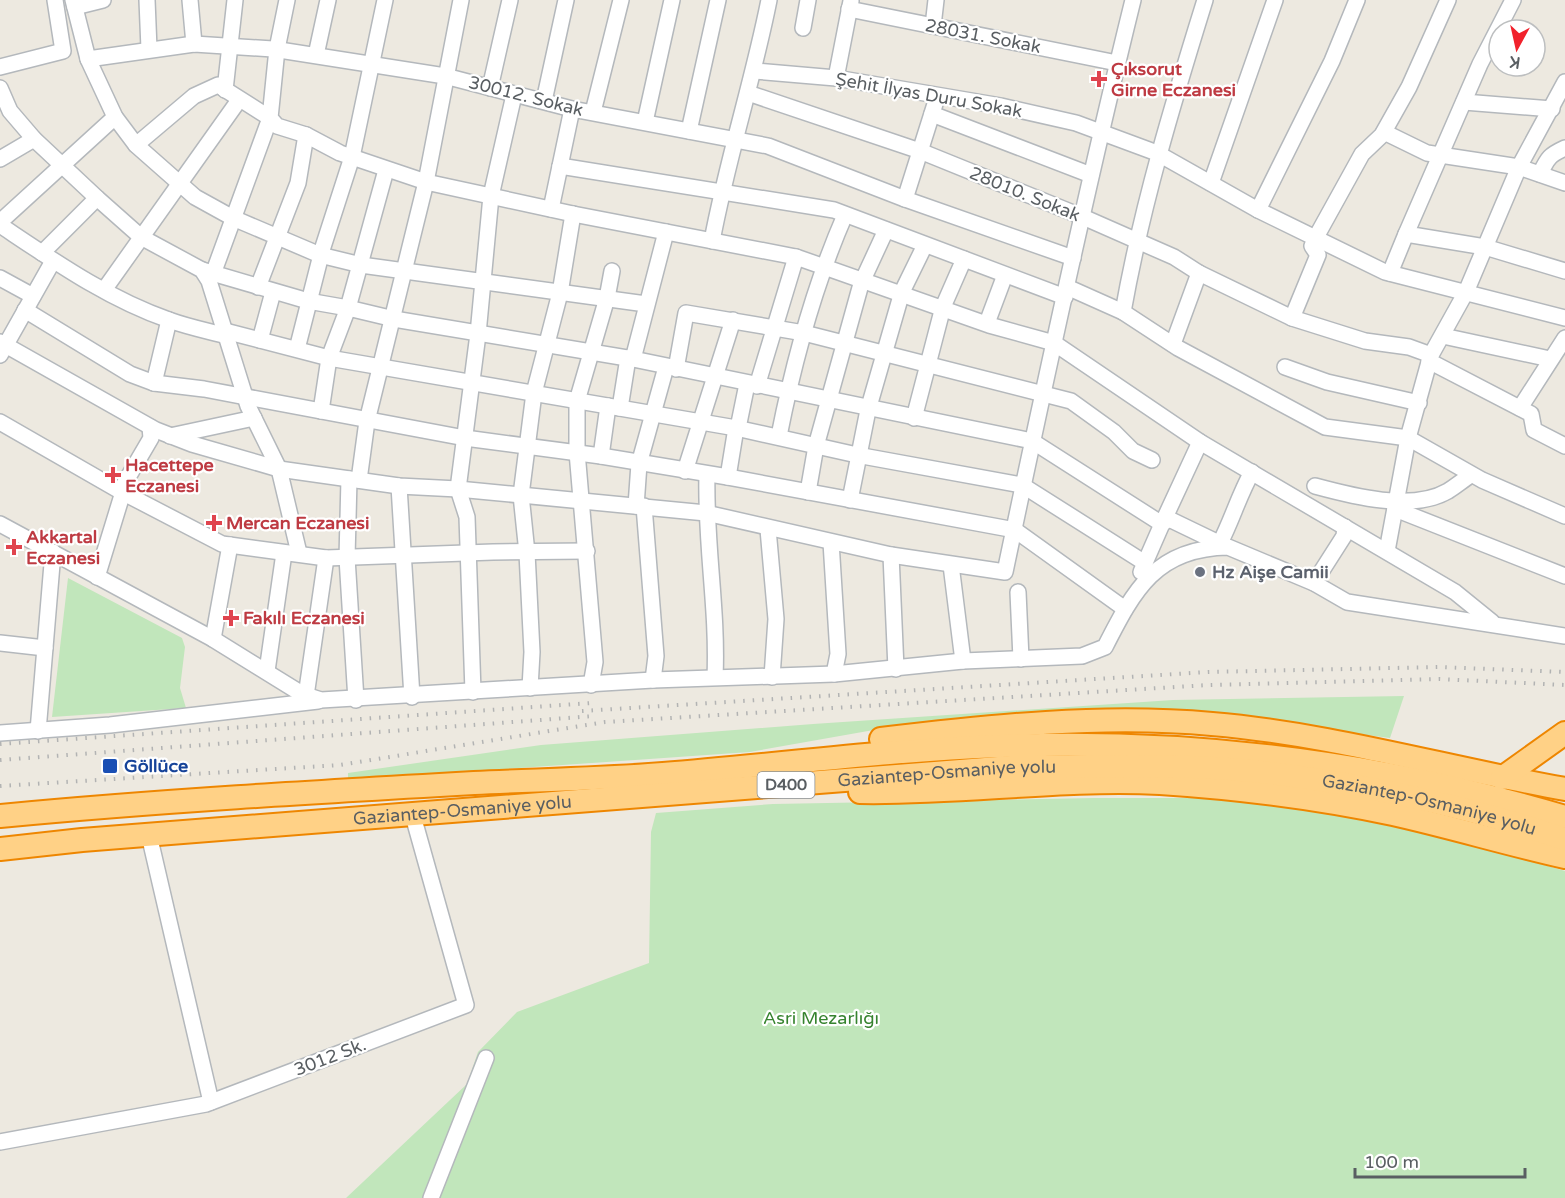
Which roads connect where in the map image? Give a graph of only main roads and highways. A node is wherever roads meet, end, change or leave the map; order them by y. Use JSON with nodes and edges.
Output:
{"nodes":[{"id":1,"x":1565,"y":733,"type":"edge"},
{"id":2,"x":664,"y":774,"type":"junction"},
{"id":3,"x":1502,"y":778,"type":"junction"},
{"id":4,"x":745,"y":788,"type":"junction"},
{"id":5,"x":1565,"y":789,"type":"edge"},
{"id":6,"x":0,"y":816,"type":"edge"},
{"id":7,"x":1565,"y":817,"type":"edge"},
{"id":8,"x":1565,"y":839,"type":"edge"},
{"id":9,"x":0,"y":849,"type":"edge"},
{"id":10,"x":1528,"y":849,"type":"junction"},
{"id":11,"x":1565,"y":857,"type":"edge"},
{"id":12,"x":1565,"y":867,"type":"edge"}],
"edges":[{"from":1,"to":3,"type":"highway"},
{"from":2,"to":3,"type":"highway"},
{"from":2,"to":6,"type":"highway","name":"Gaziantep-Osmaniye yolu","number":"D400"},
{"from":2,"to":7,"type":"highway","name":"Gaziantep-Osmaniye yolu","number":"D400"},
{"from":3,"to":5,"type":"highway"},
{"from":4,"to":8,"type":"highway","name":"Gaziantep-Osmaniye yolu","number":"D400"},
{"from":4,"to":9,"type":"highway","name":"Gaziantep-Osmaniye yolu","number":"D400"},
{"from":4,"to":10,"type":"highway"},
{"from":10,"to":11,"type":"highway"},
{"from":10,"to":12,"type":"highway"}]}
